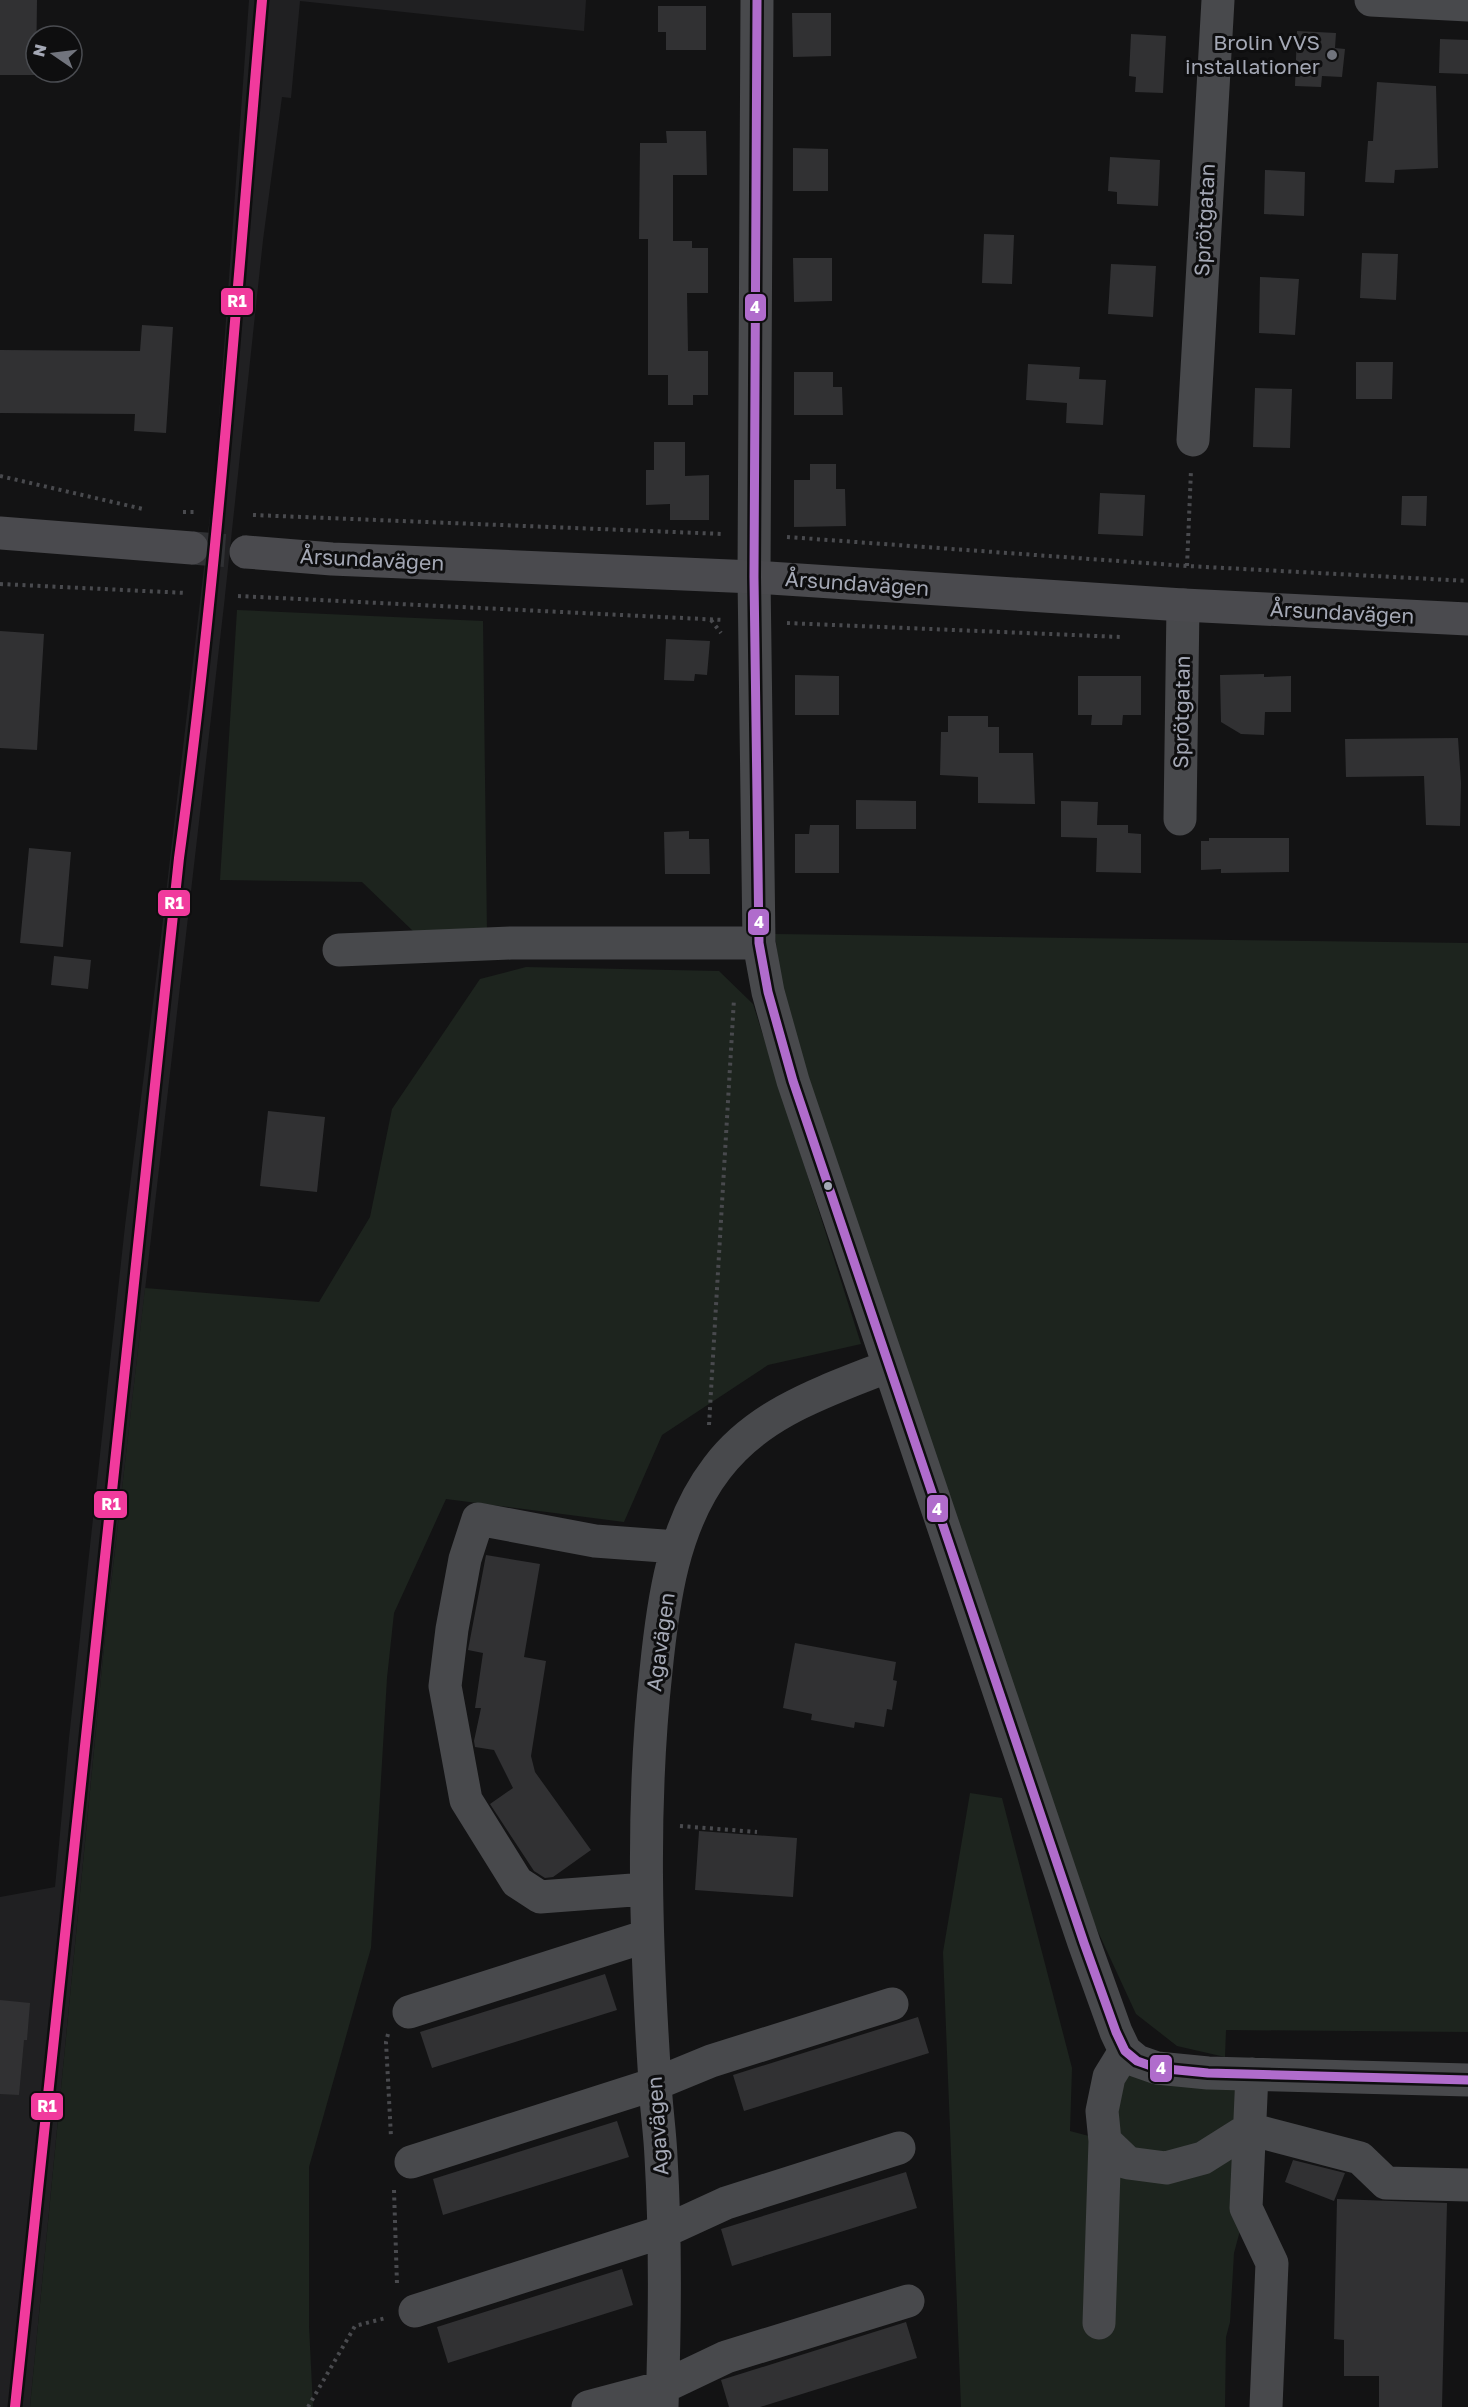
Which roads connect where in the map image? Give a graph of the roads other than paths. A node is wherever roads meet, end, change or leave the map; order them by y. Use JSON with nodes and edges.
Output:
{"nodes":[{"id":1,"x":757,"y":0,"type":"edge"},
{"id":2,"x":1218,"y":0,"type":"edge"},
{"id":3,"x":1371,"y":0,"type":"edge"},
{"id":4,"x":1468,"y":5,"type":"edge"},
{"id":5,"x":1193,"y":440,"type":"road end"},
{"id":6,"x":0,"y":533,"type":"edge"},
{"id":7,"x":192,"y":548,"type":"tunnel mouth"},
{"id":8,"x":246,"y":552,"type":"tunnel mouth"},
{"id":9,"x":754,"y":578,"type":"junction"},
{"id":10,"x":1183,"y":605,"type":"junction"},
{"id":11,"x":1468,"y":619,"type":"edge"},
{"id":12,"x":1180,"y":819,"type":"dead end"},
{"id":13,"x":748,"y":943,"type":"junction"},
{"id":14,"x":339,"y":950,"type":"dead end"},
{"id":15,"x":889,"y":1366,"type":"junction"},
{"id":16,"x":677,"y":1547,"type":"junction"},
{"id":17,"x":646,"y":1889,"type":"junction"},
{"id":18,"x":647,"y":1936,"type":"junction"},
{"id":19,"x":892,"y":2004,"type":"dead end"},
{"id":20,"x":409,"y":2012,"type":"dead end"},
{"id":21,"x":1125,"y":2051,"type":"junction"},
{"id":22,"x":1252,"y":2074,"type":"junction"},
{"id":23,"x":1468,"y":2080,"type":"edge"},
{"id":24,"x":655,"y":2084,"type":"junction"},
{"id":25,"x":1250,"y":2129,"type":"junction"},
{"id":26,"x":1105,"y":2141,"type":"junction"},
{"id":27,"x":899,"y":2148,"type":"dead end"},
{"id":28,"x":411,"y":2162,"type":"dead end"},
{"id":29,"x":1468,"y":2185,"type":"edge"},
{"id":30,"x":664,"y":2231,"type":"junction"},
{"id":31,"x":908,"y":2301,"type":"dead end"},
{"id":32,"x":415,"y":2311,"type":"road end"},
{"id":33,"x":1099,"y":2323,"type":"dead end"},
{"id":34,"x":662,"y":2397,"type":"edge"},
{"id":35,"x":588,"y":2407,"type":"edge"},
{"id":36,"x":1266,"y":2407,"type":"edge"}],
"edges":[{"from":1,"to":9,"type":"street"},
{"from":2,"to":5,"type":"street","name":"Sprötgatan"},
{"from":3,"to":4,"type":"street"},
{"from":6,"to":7,"type":"main road"},
{"from":8,"to":9,"type":"main road","name":"Årsundavägen"},
{"from":9,"to":10,"type":"main road","name":"Årsundavägen"},
{"from":9,"to":13,"type":"street"},
{"from":10,"to":11,"type":"main road","name":"Årsundavägen"},
{"from":10,"to":12,"type":"street","name":"Sprötgatan"},
{"from":13,"to":14,"type":"street"},
{"from":13,"to":15,"type":"street"},
{"from":15,"to":16,"type":"street","name":"Agavägen"},
{"from":15,"to":21,"type":"street"},
{"from":16,"to":17,"type":"street","name":"Agavägen"},
{"from":16,"to":17,"type":"street"},
{"from":17,"to":18,"type":"street","name":"Agavägen"},
{"from":18,"to":20,"type":"street"},
{"from":18,"to":24,"type":"street","name":"Agavägen"},
{"from":19,"to":24,"type":"street"},
{"from":21,"to":22,"type":"street"},
{"from":21,"to":26,"type":"street"},
{"from":22,"to":23,"type":"street"},
{"from":22,"to":25,"type":"street"},
{"from":24,"to":28,"type":"street"},
{"from":24,"to":30,"type":"street","name":"Agavägen"},
{"from":25,"to":26,"type":"street"},
{"from":25,"to":29,"type":"street"},
{"from":25,"to":36,"type":"street"},
{"from":26,"to":33,"type":"street"},
{"from":27,"to":30,"type":"street"},
{"from":30,"to":32,"type":"street"},
{"from":30,"to":34,"type":"street","name":"Agavägen"},
{"from":31,"to":34,"type":"street"},
{"from":34,"to":35,"type":"street"}]}
